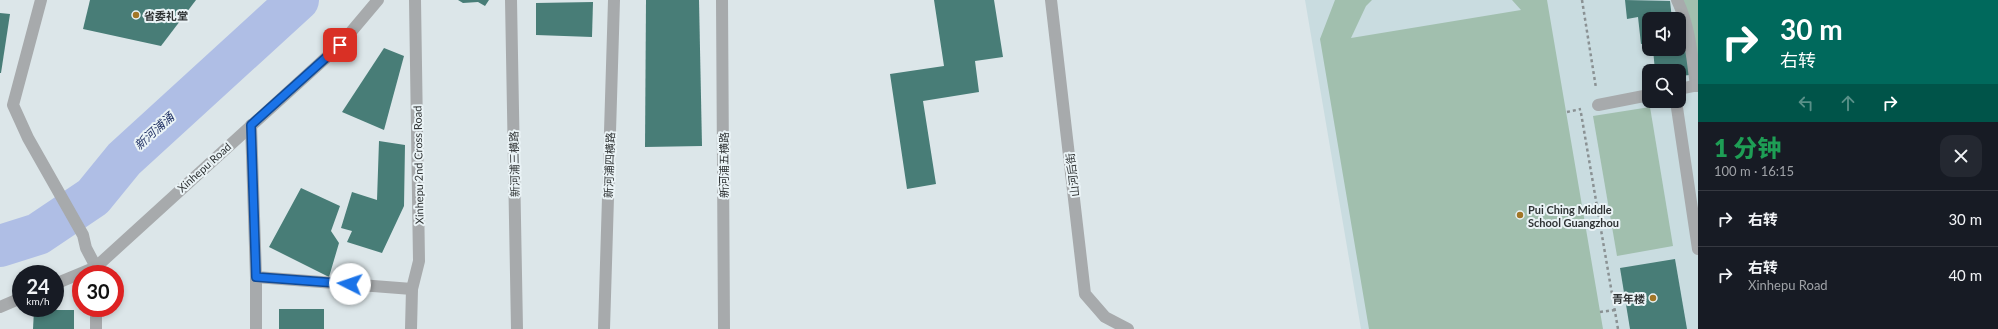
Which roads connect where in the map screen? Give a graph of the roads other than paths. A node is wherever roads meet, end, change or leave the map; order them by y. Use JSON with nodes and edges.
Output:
{"nodes":[{"id":1,"x":41,"y":0,"type":"edge"},
{"id":2,"x":378,"y":0,"type":"edge"},
{"id":3,"x":415,"y":0,"type":"edge"},
{"id":4,"x":511,"y":0,"type":"edge"},
{"id":5,"x":614,"y":0,"type":"edge"},
{"id":6,"x":722,"y":0,"type":"edge"},
{"id":7,"x":1051,"y":0,"type":"edge"},
{"id":8,"x":1677,"y":0,"type":"edge"},
{"id":9,"x":1697,"y":85,"type":"edge"},
{"id":10,"x":1686,"y":87,"type":"edge"},
{"id":11,"x":1642,"y":96,"type":"edge"},
{"id":12,"x":1598,"y":105,"type":"road end"},
{"id":13,"x":1677,"y":108,"type":"edge"},
{"id":14,"x":251,"y":125,"type":"junction"},
{"id":15,"x":1698,"y":249,"type":"edge"},
{"id":16,"x":94,"y":265,"type":"edge"},
{"id":17,"x":101,"y":265,"type":"edge"},
{"id":18,"x":256,"y":277,"type":"junction"},
{"id":19,"x":412,"y":289,"type":"junction"},
{"id":20,"x":12,"y":302,"type":"edge"},
{"id":21,"x":0,"y":307,"type":"edge"},
{"id":22,"x":96,"y":317,"type":"edge"},
{"id":23,"x":96,"y":329,"type":"edge"},
{"id":24,"x":256,"y":329,"type":"edge"},
{"id":25,"x":411,"y":329,"type":"edge"},
{"id":26,"x":517,"y":329,"type":"edge"},
{"id":27,"x":604,"y":329,"type":"edge"},
{"id":28,"x":724,"y":329,"type":"edge"},
{"id":29,"x":1128,"y":329,"type":"edge"}],
"edges":[{"from":1,"to":16,"type":"street"},
{"from":2,"to":14,"type":"street","name":"Xinhepu Road"},
{"from":3,"to":19,"type":"street","name":"Xinhepu 2nd Cross Road"},
{"from":4,"to":26,"type":"street","name":"新河浦三横路"},
{"from":5,"to":27,"type":"street","name":"新河浦四横路"},
{"from":6,"to":28,"type":"street","name":"新河浦五横路"},
{"from":7,"to":29,"type":"street","name":"山河后街"},
{"from":8,"to":9,"type":"street"},
{"from":9,"to":10,"type":"street"},
{"from":11,"to":12,"type":"street"},
{"from":13,"to":15,"type":"street"},
{"from":14,"to":17,"type":"street","name":"Xinhepu Road"},
{"from":14,"to":18,"type":"street"},
{"from":18,"to":19,"type":"street"},
{"from":18,"to":24,"type":"street"},
{"from":19,"to":25,"type":"street","name":"Xinhepu 2nd Cross Road"},
{"from":20,"to":21,"type":"street"},
{"from":22,"to":23,"type":"street"}]}
